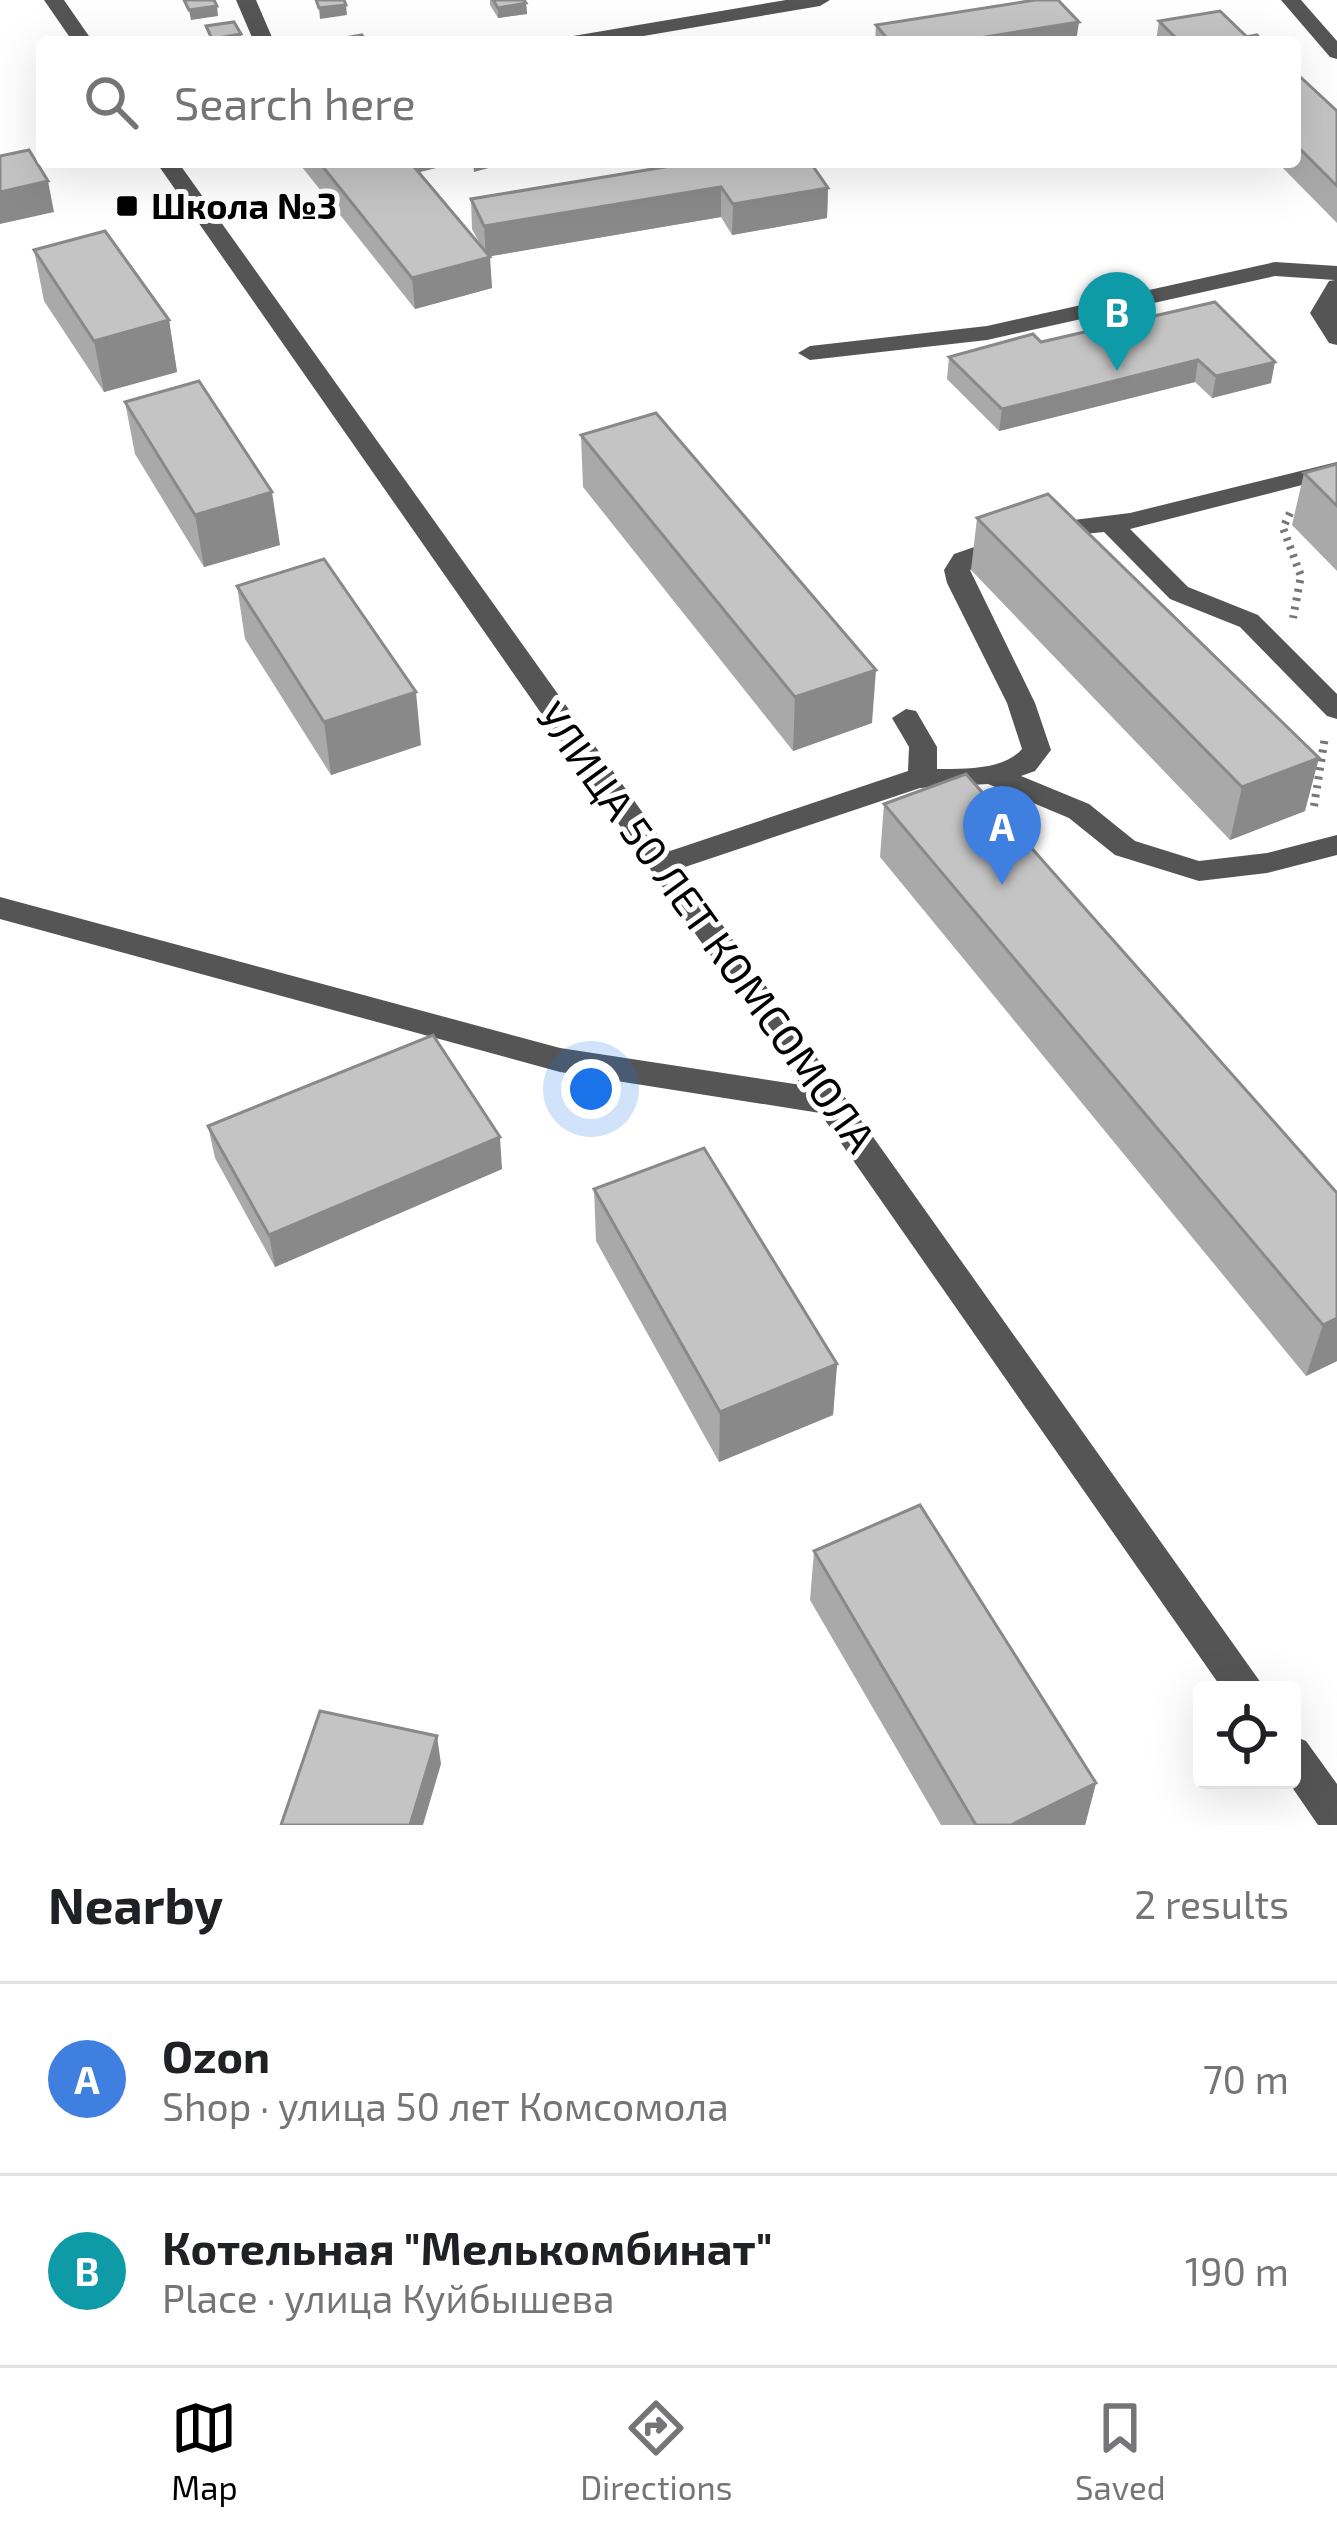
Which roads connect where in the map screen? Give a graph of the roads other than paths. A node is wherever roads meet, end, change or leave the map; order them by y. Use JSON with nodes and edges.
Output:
{"nodes":[{"id":1,"x":54,"y":0,"type":"edge"},
{"id":2,"x":246,"y":0,"type":"edge"},
{"id":3,"x":820,"y":0,"type":"edge"},
{"id":4,"x":1291,"y":0,"type":"edge"},
{"id":5,"x":765,"y":4,"type":"edge"},
{"id":6,"x":79,"y":36,"type":"edge"},
{"id":7,"x":261,"y":36,"type":"edge"},
{"id":8,"x":603,"y":36,"type":"edge"},
{"id":9,"x":1337,"y":53,"type":"edge"},
{"id":10,"x":171,"y":168,"type":"edge"},
{"id":11,"x":1337,"y":273,"type":"edge"},
{"id":12,"x":1337,"y":286,"type":"edge"},
{"id":13,"x":1337,"y":338,"type":"edge"},
{"id":14,"x":810,"y":353,"type":"dead end"},
{"id":15,"x":1337,"y":469,"type":"edge"},
{"id":16,"x":1111,"y":524,"type":"junction"},
{"id":17,"x":1337,"y":710,"type":"edge"},
{"id":18,"x":906,"y":718,"type":"dead end"},
{"id":19,"x":994,"y":776,"type":"junction"},
{"id":20,"x":918,"y":778,"type":"junction"},
{"id":21,"x":1337,"y":845,"type":"edge"},
{"id":22,"x":660,"y":865,"type":"junction"},
{"id":23,"x":0,"y":908,"type":"edge"},
{"id":24,"x":832,"y":1102,"type":"junction"},
{"id":25,"x":1240,"y":1681,"type":"edge"},
{"id":26,"x":1301,"y":1767,"type":"edge"},
{"id":27,"x":1337,"y":1818,"type":"edge"}],
"edges":[{"from":1,"to":6,"type":"street"},
{"from":2,"to":7,"type":"street"},
{"from":3,"to":5,"type":"street"},
{"from":4,"to":9,"type":"street"},
{"from":5,"to":8,"type":"street"},
{"from":10,"to":22,"type":"street","name":"УЛИЦА 50 ЛЕТ КОМСОМОЛА"},
{"from":11,"to":14,"type":"street"},
{"from":12,"to":13,"type":"street"},
{"from":15,"to":16,"type":"street"},
{"from":16,"to":17,"type":"street"},
{"from":16,"to":19,"type":"street"},
{"from":18,"to":20,"type":"street"},
{"from":19,"to":20,"type":"street"},
{"from":19,"to":21,"type":"street"},
{"from":20,"to":22,"type":"street"},
{"from":22,"to":24,"type":"street","name":"УЛИЦА 50 ЛЕТ КОМСОМОЛА"},
{"from":23,"to":24,"type":"street"},
{"from":24,"to":25,"type":"street","name":"УЛИЦА 50 ЛЕТ КОМСОМОЛА"},
{"from":26,"to":27,"type":"street"}]}
